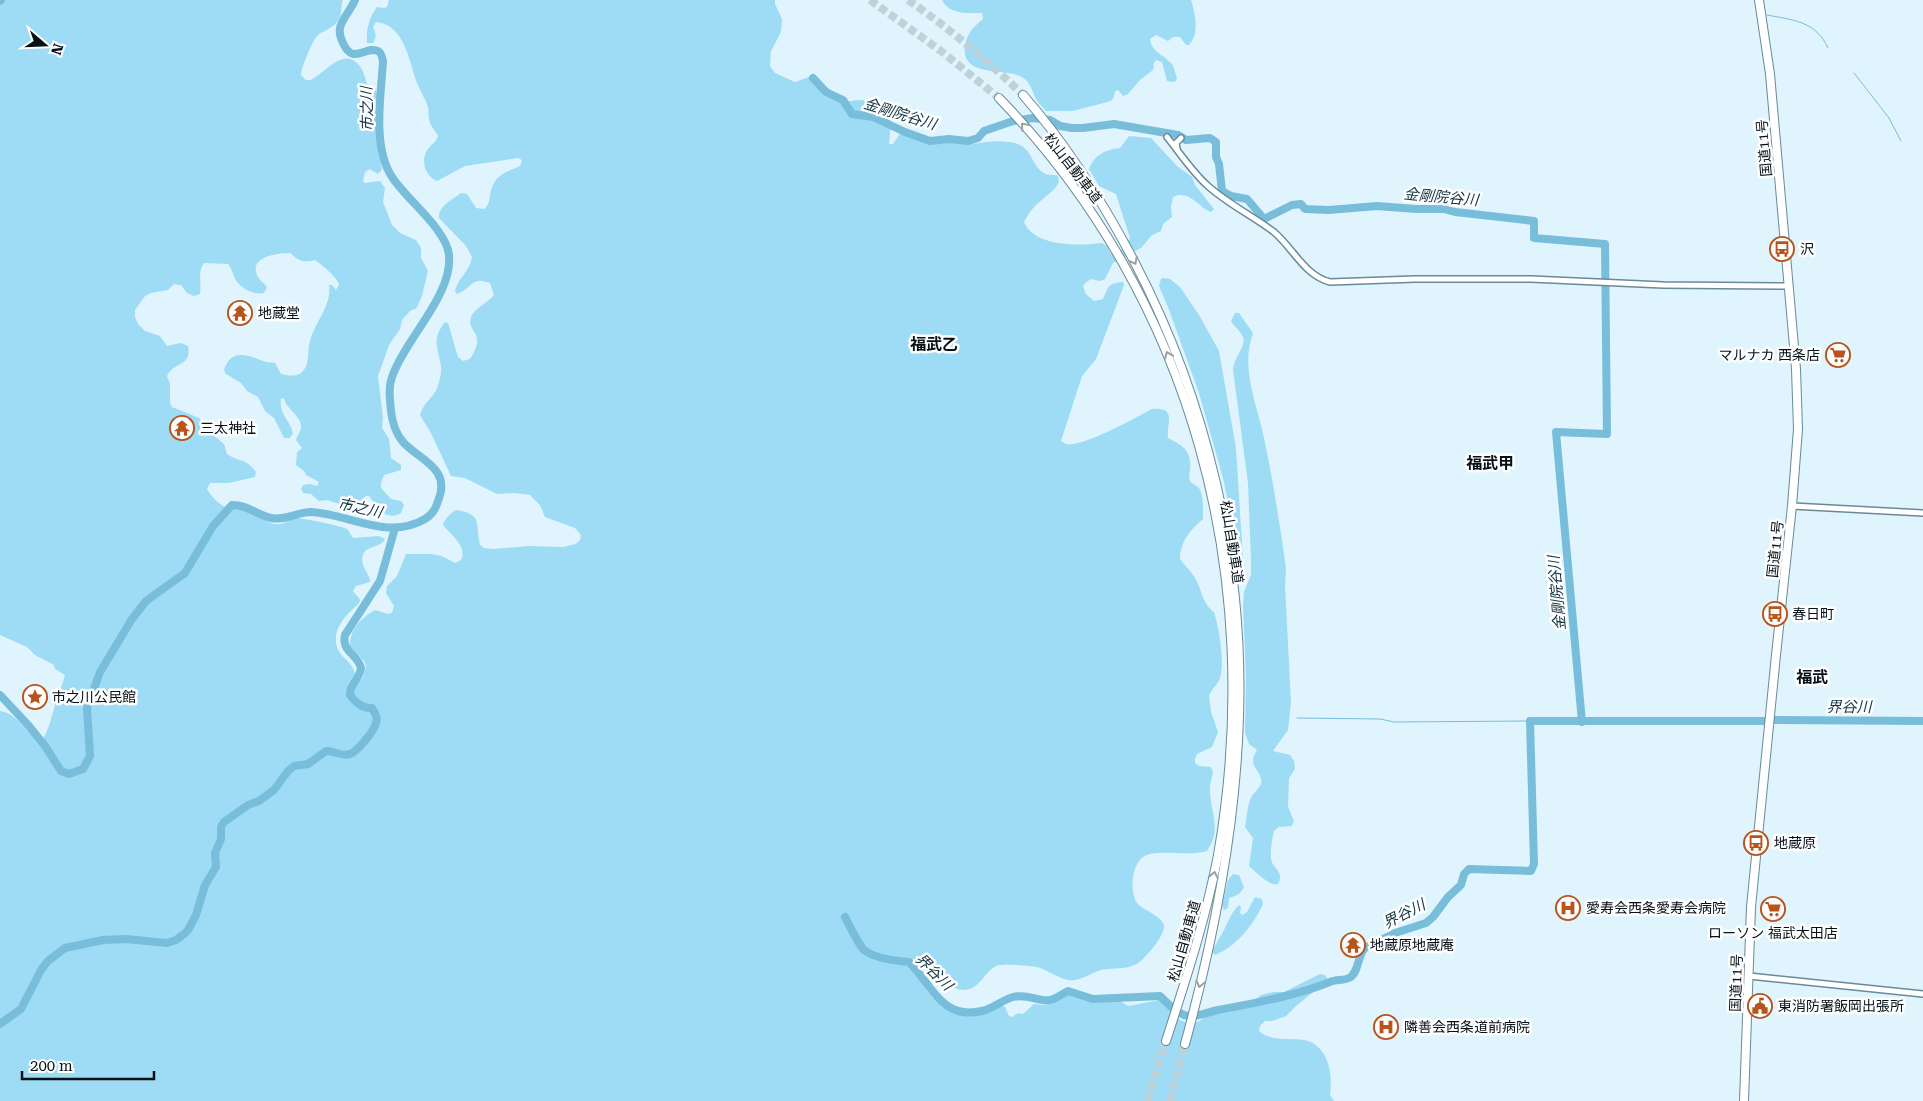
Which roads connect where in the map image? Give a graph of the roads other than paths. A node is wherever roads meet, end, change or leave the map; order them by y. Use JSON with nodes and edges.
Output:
{"nodes":[{"id":1,"x":1759,"y":0,"type":"edge"},
{"id":2,"x":1025,"y":98,"type":"tunnel mouth"},
{"id":3,"x":1002,"y":101,"type":"tunnel mouth"},
{"id":4,"x":1166,"y":136,"type":"dead end"},
{"id":5,"x":1181,"y":138,"type":"dead end"},
{"id":6,"x":1177,"y":150,"type":"junction"},
{"id":7,"x":1788,"y":286,"type":"junction"},
{"id":8,"x":1792,"y":506,"type":"junction"},
{"id":9,"x":1923,"y":513,"type":"edge"},
{"id":10,"x":1749,"y":976,"type":"junction"},
{"id":11,"x":1923,"y":994,"type":"edge"},
{"id":12,"x":1166,"y":1041,"type":"tunnel mouth"},
{"id":13,"x":1185,"y":1044,"type":"tunnel mouth"},
{"id":14,"x":1744,"y":1101,"type":"edge"}],
"edges":[{"from":1,"to":7,"type":"highway","name":"国道11号"},
{"from":2,"to":13,"type":"highway","name":"松山自動車道","one_way":true},
{"from":12,"to":3,"type":"highway","name":"松山自動車道","one_way":true},
{"from":4,"to":6,"type":"street"},
{"from":5,"to":6,"type":"street"},
{"from":6,"to":7,"type":"street"},
{"from":7,"to":8,"type":"highway","name":"国道11号"},
{"from":8,"to":9,"type":"street"},
{"from":8,"to":10,"type":"highway","name":"国道11号"},
{"from":10,"to":11,"type":"street"},
{"from":10,"to":14,"type":"highway","name":"国道11号"}]}
